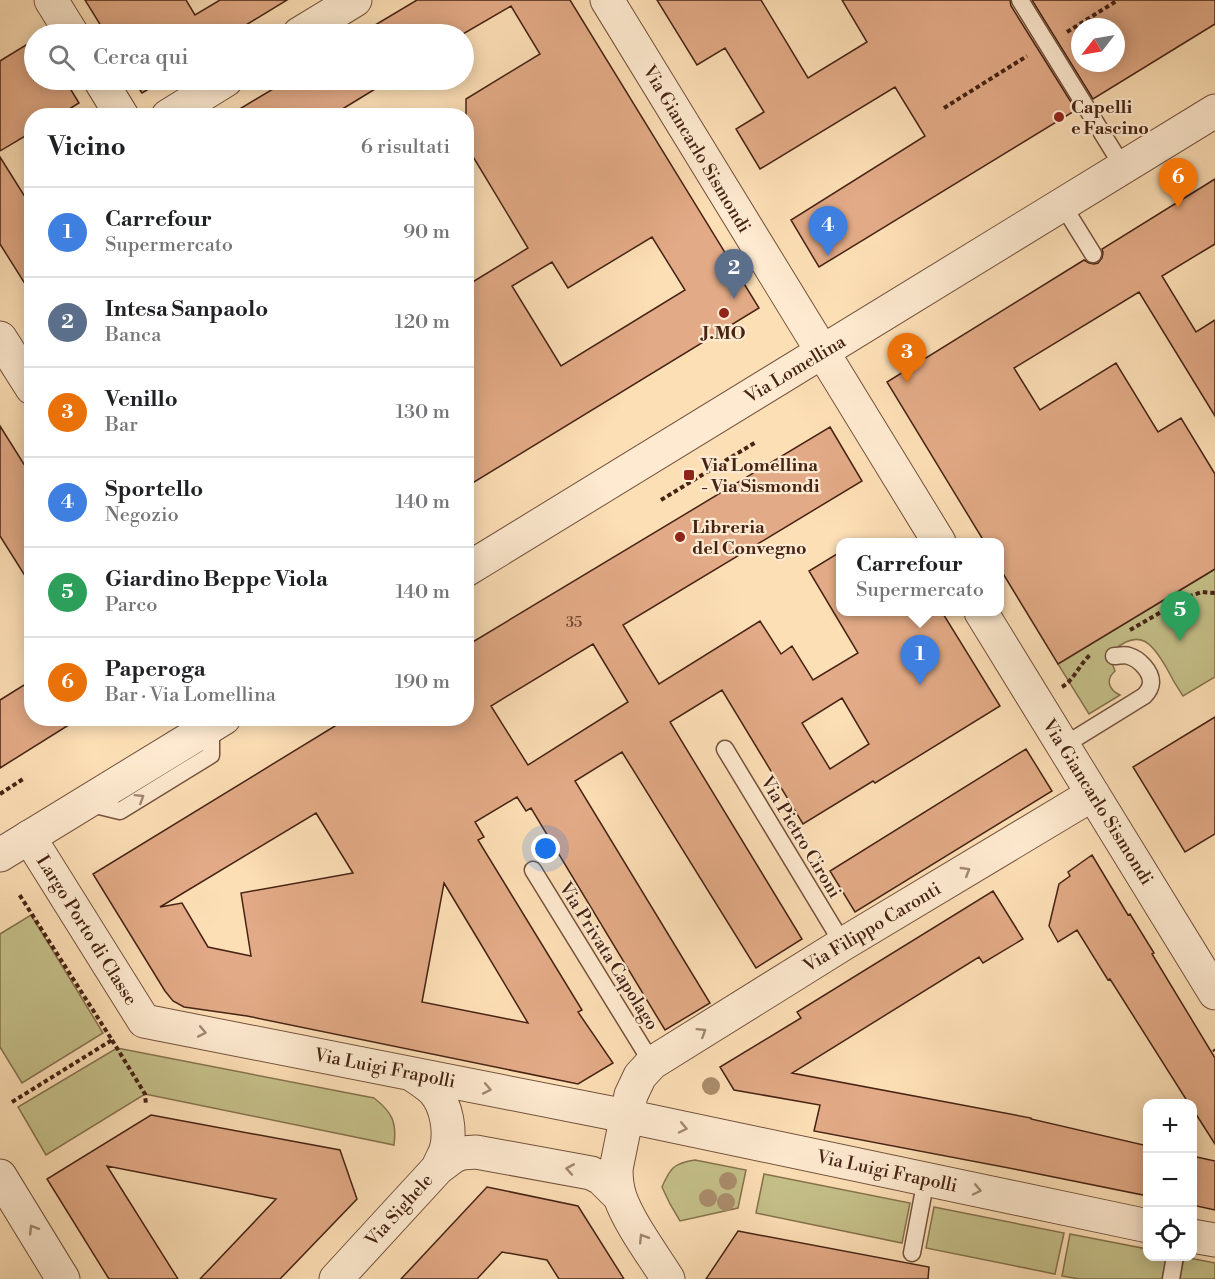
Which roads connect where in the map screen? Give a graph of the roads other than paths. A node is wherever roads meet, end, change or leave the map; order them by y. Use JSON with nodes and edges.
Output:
{"nodes":[{"id":1,"x":51,"y":0,"type":"edge"},
{"id":2,"x":355,"y":0,"type":"edge"},
{"id":3,"x":607,"y":0,"type":"edge"},
{"id":4,"x":1020,"y":0,"type":"edge"},
{"id":5,"x":66,"y":24,"type":"edge"},
{"id":6,"x":315,"y":24,"type":"edge"},
{"id":7,"x":106,"y":90,"type":"edge"},
{"id":8,"x":210,"y":90,"type":"edge"},
{"id":9,"x":117,"y":108,"type":"edge"},
{"id":10,"x":181,"y":108,"type":"edge"},
{"id":11,"x":1215,"y":111,"type":"edge"},
{"id":12,"x":1123,"y":167,"type":"junction"},
{"id":13,"x":1062,"y":204,"type":"junction"},
{"id":14,"x":1094,"y":254,"type":"dead end"},
{"id":15,"x":10,"y":349,"type":"edge"},
{"id":16,"x":822,"y":352,"type":"junction"},
{"id":17,"x":24,"y":374,"type":"edge"},
{"id":18,"x":936,"y":538,"type":"edge"},
{"id":19,"x":474,"y":565,"type":"edge"},
{"id":20,"x":983,"y":616,"type":"edge"},
{"id":21,"x":1114,"y":656,"type":"dead end"},
{"id":22,"x":211,"y":726,"type":"edge"},
{"id":23,"x":1063,"y":746,"type":"junction"},
{"id":24,"x":725,"y":750,"type":"dead end"},
{"id":25,"x":1093,"y":794,"type":"junction"},
{"id":26,"x":29,"y":837,"type":"junction"},
{"id":27,"x":0,"y":855,"type":"edge"},
{"id":28,"x":533,"y":870,"type":"dead end"},
{"id":29,"x":843,"y":944,"type":"junction"},
{"id":30,"x":1215,"y":993,"type":"edge"},
{"id":31,"x":144,"y":1021,"type":"joint"},
{"id":32,"x":652,"y":1063,"type":"junction"},
{"id":33,"x":409,"y":1073,"type":"junction"},
{"id":34,"x":626,"y":1116,"type":"junction"},
{"id":35,"x":438,"y":1168,"type":"junction"},
{"id":36,"x":0,"y":1176,"type":"edge"},
{"id":37,"x":926,"y":1179,"type":"junction"},
{"id":38,"x":620,"y":1197,"type":"junction"},
{"id":39,"x":1143,"y":1225,"type":"edge"},
{"id":40,"x":1197,"y":1237,"type":"edge"},
{"id":41,"x":1215,"y":1240,"type":"edge"},
{"id":42,"x":912,"y":1253,"type":"dead end"},
{"id":43,"x":1174,"y":1261,"type":"edge"},
{"id":44,"x":63,"y":1279,"type":"edge"},
{"id":45,"x":336,"y":1279,"type":"edge"},
{"id":46,"x":668,"y":1279,"type":"edge"},
{"id":47,"x":1170,"y":1279,"type":"edge"}],
"edges":[{"from":1,"to":5,"type":"street"},
{"from":2,"to":6,"type":"street"},
{"from":3,"to":16,"type":"street","name":"Via Giancarlo Sismondi"},
{"from":4,"to":12,"type":"lane"},
{"from":7,"to":9,"type":"street"},
{"from":8,"to":10,"type":"street"},
{"from":11,"to":12,"type":"street","name":"Via Lomellina"},
{"from":12,"to":13,"type":"street","name":"Via Lomellina"},
{"from":13,"to":14,"type":"lane"},
{"from":13,"to":16,"type":"street","name":"Via Lomellina"},
{"from":15,"to":17,"type":"street"},
{"from":16,"to":18,"type":"street","name":"Via Giancarlo Sismondi"},
{"from":16,"to":19,"type":"street","name":"Via Lomellina"},
{"from":20,"to":23,"type":"street","name":"Via Giancarlo Sismondi"},
{"from":21,"to":23,"type":"lane"},
{"from":22,"to":26,"type":"street"},
{"from":23,"to":25,"type":"street","name":"Via Giancarlo Sismondi"},
{"from":24,"to":29,"type":"lane","name":"Via Pietro Cironi"},
{"from":29,"to":25,"type":"street","name":"Via Filippo Caronti","one_way":true},
{"from":25,"to":30,"type":"street","name":"Via Giancarlo Sismondi"},
{"from":26,"to":27,"type":"street","name":"Largo Porto di Classe"},
{"from":26,"to":31,"type":"street","name":"Largo Porto di Classe"},
{"from":28,"to":32,"type":"lane","name":"Via Privata Capolago"},
{"from":32,"to":29,"type":"street","name":"Via Filippo Caronti","one_way":true},
{"from":31,"to":33,"type":"street","name":"Via Luigi Frapolli","one_way":true},
{"from":32,"to":34,"type":"street"},
{"from":33,"to":34,"type":"street","name":"Via Luigi Frapolli","one_way":true},
{"from":33,"to":35,"type":"street"},
{"from":34,"to":37,"type":"street","name":"Via Luigi Frapolli","one_way":true},
{"from":34,"to":38,"type":"street"},
{"from":38,"to":35,"type":"street","one_way":true},
{"from":35,"to":45,"type":"street","name":"Via Sighele"},
{"from":44,"to":36,"type":"street","one_way":true},
{"from":37,"to":39,"type":"street","name":"Via Luigi Frapolli","one_way":true},
{"from":37,"to":42,"type":"lane"},
{"from":46,"to":38,"type":"street","one_way":true},
{"from":40,"to":41,"type":"street"},
{"from":43,"to":47,"type":"lane"}]}
